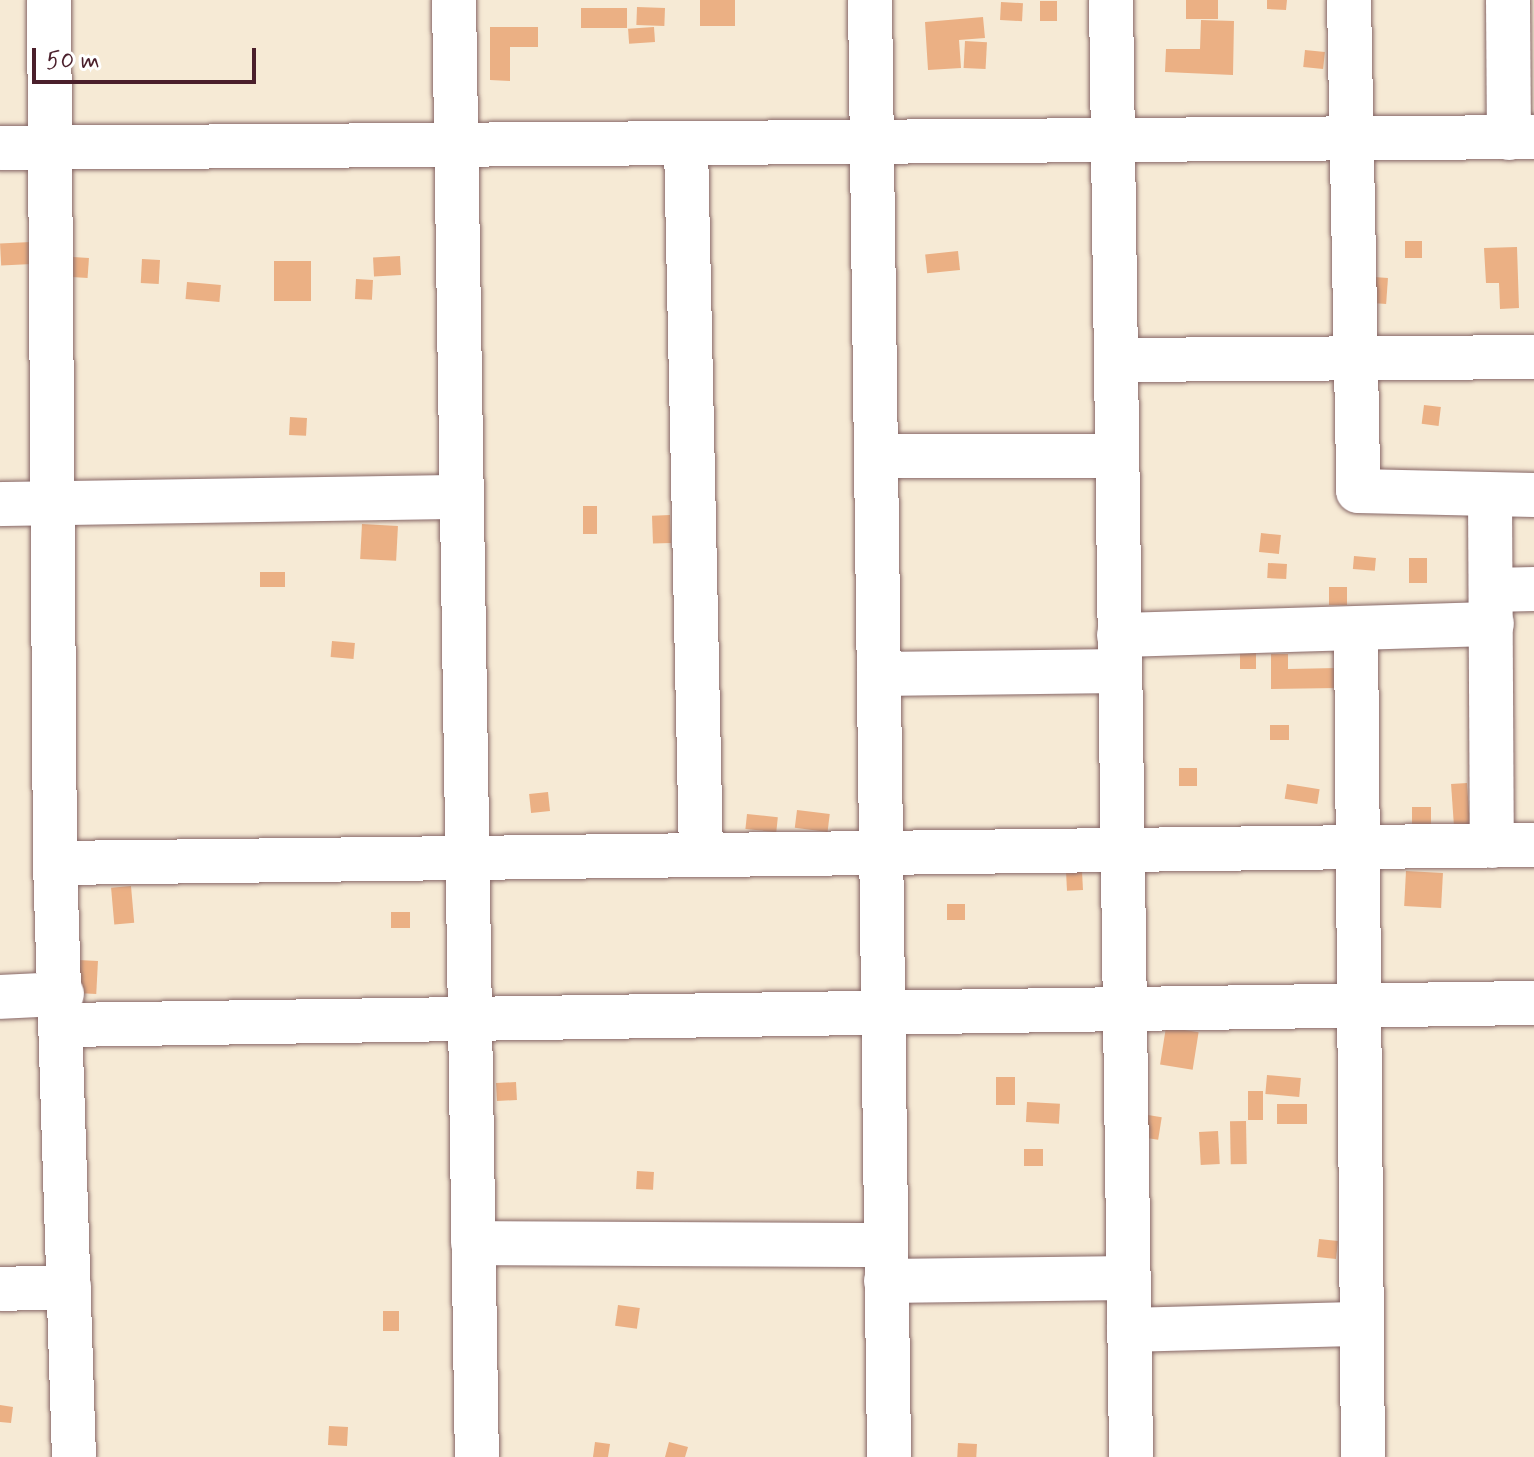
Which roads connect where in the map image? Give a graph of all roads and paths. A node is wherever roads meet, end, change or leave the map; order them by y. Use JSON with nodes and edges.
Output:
{"nodes":[{"id":1,"x":49,"y":0,"type":"edge"},
{"id":2,"x":454,"y":0,"type":"edge"},
{"id":3,"x":870,"y":0,"type":"edge"},
{"id":4,"x":1111,"y":0,"type":"edge"},
{"id":5,"x":1349,"y":0,"type":"edge"},
{"id":6,"x":1508,"y":0,"type":"edge"},
{"id":7,"x":1521,"y":138,"type":"edge"},
{"id":8,"x":1352,"y":139,"type":"junction"},
{"id":9,"x":1113,"y":141,"type":"junction"},
{"id":10,"x":872,"y":143,"type":"junction"},
{"id":11,"x":686,"y":145,"type":"junction"},
{"id":12,"x":50,"y":147,"type":"junction"},
{"id":13,"x":456,"y":147,"type":"junction"},
{"id":14,"x":0,"y":148,"type":"edge"},
{"id":15,"x":1534,"y":357,"type":"edge"},
{"id":16,"x":1353,"y":358,"type":"junction"},
{"id":17,"x":1116,"y":360,"type":"junction"},
{"id":18,"x":876,"y":456,"type":"junction"},
{"id":19,"x":1117,"y":456,"type":"junction"},
{"id":20,"x":1490,"y":495,"type":"junction"},
{"id":21,"x":1534,"y":495,"type":"edge"},
{"id":22,"x":462,"y":497,"type":"junction"},
{"id":23,"x":50,"y":503,"type":"junction"},
{"id":24,"x":0,"y":504,"type":"edge"},
{"id":25,"x":1534,"y":589,"type":"edge"},
{"id":26,"x":1492,"y":607,"type":"junction"},
{"id":27,"x":1356,"y":629,"type":"junction"},
{"id":28,"x":1120,"y":653,"type":"junction"},
{"id":29,"x":879,"y":674,"type":"junction"},
{"id":30,"x":1513,"y":846,"type":"edge"},
{"id":31,"x":1358,"y":847,"type":"junction"},
{"id":32,"x":1121,"y":850,"type":"junction"},
{"id":33,"x":879,"y":853,"type":"junction"},
{"id":34,"x":701,"y":855,"type":"junction"},
{"id":35,"x":466,"y":858,"type":"junction"},
{"id":36,"x":55,"y":863,"type":"junction"},
{"id":37,"x":0,"y":997,"type":"edge"},
{"id":38,"x":1534,"y":1003,"type":"edge"},
{"id":39,"x":1359,"y":1004,"type":"junction"},
{"id":40,"x":62,"y":1010,"type":"junction"},
{"id":41,"x":1125,"y":1011,"type":"junction"},
{"id":42,"x":883,"y":1014,"type":"junction"},
{"id":43,"x":471,"y":1019,"type":"junction"},
{"id":44,"x":473,"y":1243,"type":"junction"},
{"id":45,"x":886,"y":1263,"type":"junction"},
{"id":46,"x":1128,"y":1278,"type":"junction"},
{"id":47,"x":69,"y":1287,"type":"junction"},
{"id":48,"x":0,"y":1289,"type":"edge"},
{"id":49,"x":1361,"y":1324,"type":"junction"},
{"id":50,"x":1129,"y":1330,"type":"junction"},
{"id":51,"x":74,"y":1457,"type":"edge"},
{"id":52,"x":477,"y":1457,"type":"edge"},
{"id":53,"x":889,"y":1457,"type":"edge"},
{"id":54,"x":1131,"y":1457,"type":"edge"},
{"id":55,"x":1363,"y":1457,"type":"edge"}],
"edges":[{"from":1,"to":12,"type":"street"},
{"from":2,"to":13,"type":"street"},
{"from":3,"to":10,"type":"street"},
{"from":4,"to":9,"type":"street"},
{"from":5,"to":8,"type":"street"},
{"from":6,"to":7,"type":"street"},
{"from":7,"to":8,"type":"street"},
{"from":8,"to":9,"type":"street"},
{"from":8,"to":16,"type":"street"},
{"from":9,"to":10,"type":"street"},
{"from":9,"to":17,"type":"street"},
{"from":10,"to":11,"type":"street"},
{"from":10,"to":18,"type":"street"},
{"from":11,"to":13,"type":"street"},
{"from":11,"to":34,"type":"street"},
{"from":12,"to":13,"type":"street"},
{"from":12,"to":14,"type":"street"},
{"from":12,"to":23,"type":"street"},
{"from":13,"to":22,"type":"street"},
{"from":15,"to":16,"type":"street"},
{"from":16,"to":17,"type":"street"},
{"from":16,"to":20,"type":"street"},
{"from":17,"to":19,"type":"street"},
{"from":18,"to":19,"type":"street"},
{"from":18,"to":29,"type":"street"},
{"from":19,"to":28,"type":"street"},
{"from":20,"to":21,"type":"street"},
{"from":20,"to":26,"type":"street"},
{"from":22,"to":23,"type":"street"},
{"from":22,"to":35,"type":"street"},
{"from":23,"to":24,"type":"street"},
{"from":23,"to":36,"type":"street"},
{"from":25,"to":26,"type":"street"},
{"from":26,"to":27,"type":"street"},
{"from":26,"to":30,"type":"street"},
{"from":27,"to":28,"type":"street"},
{"from":27,"to":31,"type":"street"},
{"from":28,"to":29,"type":"street"},
{"from":28,"to":32,"type":"street"},
{"from":29,"to":33,"type":"street"},
{"from":30,"to":31,"type":"street"},
{"from":31,"to":32,"type":"street"},
{"from":31,"to":39,"type":"street"},
{"from":32,"to":33,"type":"street"},
{"from":32,"to":41,"type":"street"},
{"from":33,"to":34,"type":"street"},
{"from":33,"to":42,"type":"street"},
{"from":34,"to":35,"type":"street"},
{"from":35,"to":36,"type":"street"},
{"from":35,"to":43,"type":"street"},
{"from":36,"to":40,"type":"street"},
{"from":37,"to":40,"type":"street"},
{"from":38,"to":39,"type":"street"},
{"from":39,"to":41,"type":"street"},
{"from":39,"to":49,"type":"street"},
{"from":40,"to":43,"type":"street"},
{"from":40,"to":47,"type":"street"},
{"from":41,"to":42,"type":"street"},
{"from":41,"to":46,"type":"street"},
{"from":42,"to":43,"type":"street"},
{"from":42,"to":45,"type":"street"},
{"from":43,"to":44,"type":"street"},
{"from":44,"to":45,"type":"street"},
{"from":44,"to":52,"type":"street"},
{"from":45,"to":46,"type":"street"},
{"from":45,"to":53,"type":"street"},
{"from":46,"to":50,"type":"street"},
{"from":47,"to":48,"type":"street"},
{"from":47,"to":51,"type":"street"},
{"from":49,"to":50,"type":"street"},
{"from":49,"to":55,"type":"street"},
{"from":50,"to":54,"type":"street"}]}
